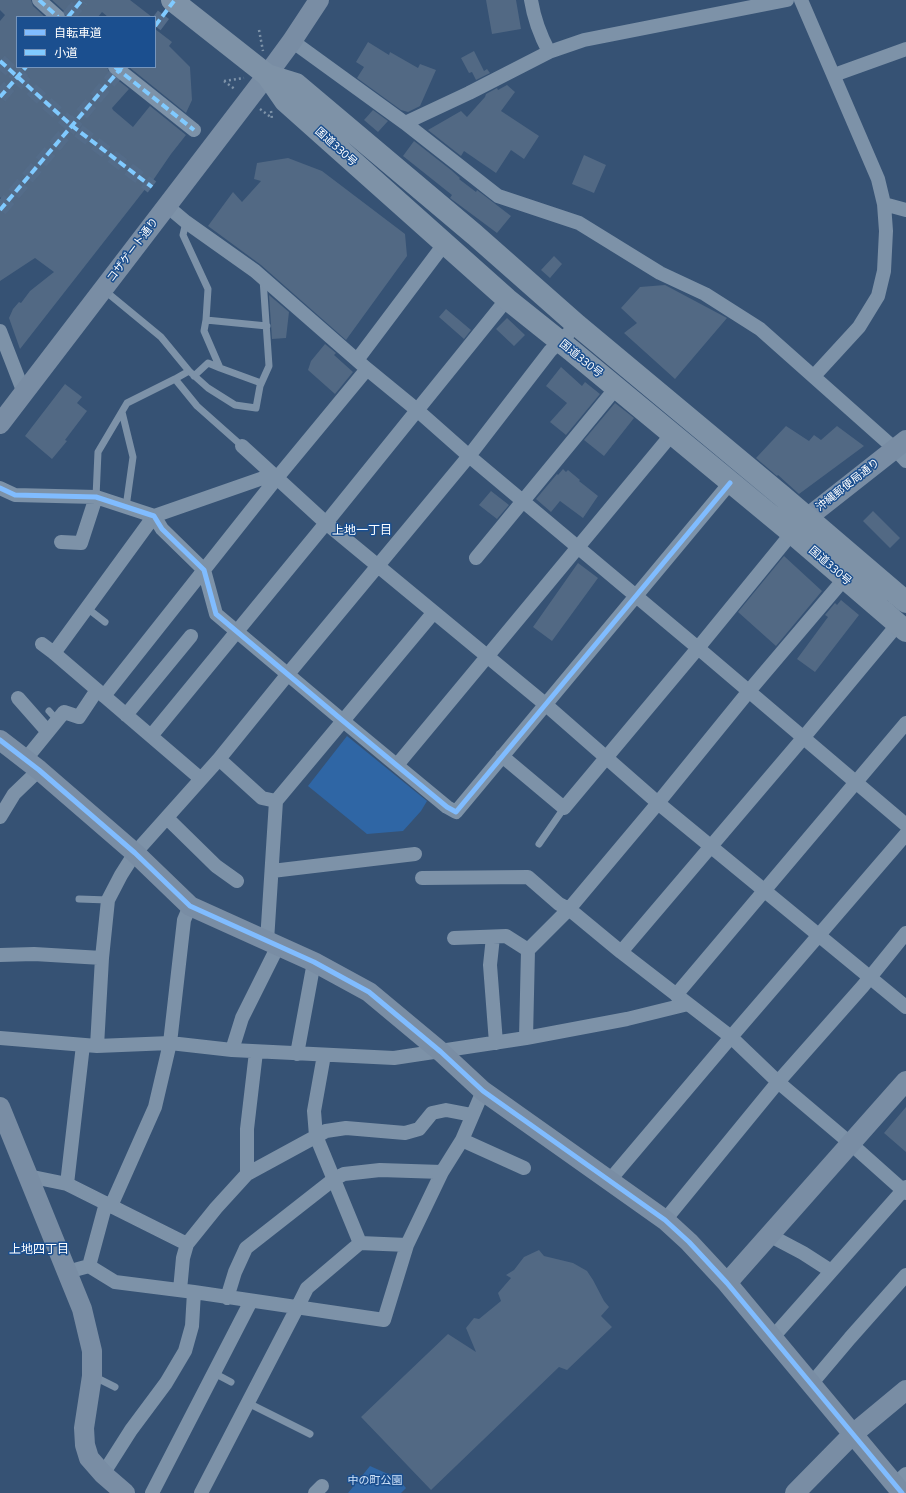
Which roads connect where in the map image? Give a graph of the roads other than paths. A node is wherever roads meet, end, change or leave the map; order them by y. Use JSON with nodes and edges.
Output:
{"nodes":[{"id":1,"x":39,"y":0,"type":"edge"},
{"id":2,"x":172,"y":0,"type":"edge"},
{"id":3,"x":319,"y":0,"type":"edge"},
{"id":4,"x":531,"y":0,"type":"edge"},
{"id":5,"x":801,"y":0,"type":"edge"},
{"id":6,"x":780,"y":1,"type":"edge"},
{"id":7,"x":57,"y":16,"type":"edge"},
{"id":8,"x":292,"y":41,"type":"junction"},
{"id":9,"x":906,"y":49,"type":"edge"},
{"id":10,"x":549,"y":52,"type":"junction"},
{"id":11,"x":116,"y":68,"type":"edge"},
{"id":12,"x":267,"y":75,"type":"junction"},
{"id":13,"x":834,"y":75,"type":"junction"},
{"id":14,"x":405,"y":123,"type":"junction"},
{"id":15,"x":194,"y":130,"type":"dead end"},
{"id":16,"x":884,"y":204,"type":"junction"},
{"id":17,"x":167,"y":206,"type":"junction"},
{"id":18,"x":906,"y":210,"type":"edge"},
{"id":19,"x":186,"y":222,"type":"junction"},
{"id":20,"x":445,"y":243,"type":"junction"},
{"id":21,"x":263,"y":278,"type":"junction"},
{"id":22,"x":103,"y":289,"type":"junction"},
{"id":23,"x":507,"y":299,"type":"junction"},
{"id":24,"x":206,"y":320,"type":"junction"},
{"id":25,"x":577,"y":325,"type":"junction"},
{"id":26,"x":267,"y":326,"type":"junction"},
{"id":27,"x":0,"y":333,"type":"edge"},
{"id":28,"x":559,"y":342,"type":"junction"},
{"id":29,"x":362,"y":365,"type":"junction"},
{"id":30,"x":220,"y":368,"type":"junction"},
{"id":31,"x":191,"y":374,"type":"junction"},
{"id":32,"x":814,"y":376,"type":"junction"},
{"id":33,"x":175,"y":379,"type":"junction"},
{"id":34,"x":261,"y":383,"type":"junction"},
{"id":35,"x":616,"y":388,"type":"junction"},
{"id":36,"x":24,"y":393,"type":"junction"},
{"id":37,"x":417,"y":410,"type":"junction"},
{"id":38,"x":122,"y":412,"type":"junction"},
{"id":39,"x":0,"y":424,"type":"edge"},
{"id":40,"x":672,"y":434,"type":"junction"},
{"id":41,"x":242,"y":446,"type":"joint"},
{"id":42,"x":902,"y":450,"type":"edge"},
{"id":43,"x":469,"y":456,"type":"junction"},
{"id":44,"x":276,"y":479,"type":"junction"},
{"id":45,"x":730,"y":483,"type":"junction"},
{"id":46,"x":0,"y":488,"type":"edge"},
{"id":47,"x":96,"y":497,"type":"junction"},
{"id":48,"x":523,"y":501,"type":"junction"},
{"id":49,"x":126,"y":507,"type":"junction"},
{"id":50,"x":154,"y":516,"type":"junction"},
{"id":51,"x":326,"y":523,"type":"junction"},
{"id":52,"x":799,"y":525,"type":"junction"},
{"id":53,"x":61,"y":542,"type":"dead end"},
{"id":54,"x":578,"y":547,"type":"junction"},
{"id":55,"x":476,"y":558,"type":"dead end"},
{"id":56,"x":379,"y":566,"type":"junction"},
{"id":57,"x":204,"y":570,"type":"junction"},
{"id":58,"x":845,"y":578,"type":"junction"},
{"id":59,"x":636,"y":595,"type":"junction"},
{"id":60,"x":906,"y":602,"type":"edge"},
{"id":61,"x":87,"y":608,"type":"junction"},
{"id":62,"x":434,"y":612,"type":"junction"},
{"id":63,"x":105,"y":622,"type":"dead end"},
{"id":64,"x":902,"y":627,"type":"edge"},
{"id":65,"x":236,"y":631,"type":"junction"},
{"id":66,"x":191,"y":636,"type":"dead end"},
{"id":67,"x":42,"y":644,"type":"dead end"},
{"id":68,"x":698,"y":648,"type":"junction"},
{"id":69,"x":54,"y":653,"type":"junction"},
{"id":70,"x":486,"y":656,"type":"junction"},
{"id":71,"x":288,"y":674,"type":"junction"},
{"id":72,"x":749,"y":691,"type":"junction"},
{"id":73,"x":101,"y":693,"type":"junction"},
{"id":74,"x":18,"y":698,"type":"dead end"},
{"id":75,"x":545,"y":704,"type":"junction"},
{"id":76,"x":126,"y":715,"type":"junction"},
{"id":77,"x":342,"y":720,"type":"junction"},
{"id":78,"x":906,"y":723,"type":"edge"},
{"id":79,"x":48,"y":732,"type":"junction"},
{"id":80,"x":151,"y":736,"type":"junction"},
{"id":81,"x":804,"y":737,"type":"junction"},
{"id":82,"x":0,"y":740,"type":"edge"},
{"id":83,"x":502,"y":756,"type":"junction"},
{"id":84,"x":607,"y":757,"type":"junction"},
{"id":85,"x":219,"y":759,"type":"junction"},
{"id":86,"x":32,"y":765,"type":"junction"},
{"id":87,"x":397,"y":765,"type":"junction"},
{"id":88,"x":201,"y":779,"type":"junction"},
{"id":89,"x":856,"y":781,"type":"junction"},
{"id":90,"x":276,"y":801,"type":"junction"},
{"id":91,"x":658,"y":803,"type":"junction"},
{"id":92,"x":564,"y":808,"type":"junction"},
{"id":93,"x":0,"y":817,"type":"edge"},
{"id":94,"x":167,"y":818,"type":"junction"},
{"id":95,"x":906,"y":825,"type":"edge"},
{"id":96,"x":906,"y":834,"type":"edge"},
{"id":97,"x":539,"y":844,"type":"dead end"},
{"id":98,"x":711,"y":845,"type":"junction"},
{"id":99,"x":135,"y":853,"type":"junction"},
{"id":100,"x":415,"y":854,"type":"dead end"},
{"id":101,"x":272,"y":871,"type":"junction"},
{"id":102,"x":422,"y":878,"type":"dead end"},
{"id":103,"x":238,"y":881,"type":"dead end"},
{"id":104,"x":764,"y":890,"type":"junction"},
{"id":105,"x":79,"y":899,"type":"dead end"},
{"id":106,"x":108,"y":900,"type":"junction"},
{"id":107,"x":190,"y":906,"type":"junction"},
{"id":108,"x":569,"y":908,"type":"junction"},
{"id":109,"x":906,"y":933,"type":"edge"},
{"id":110,"x":818,"y":935,"type":"junction"},
{"id":111,"x":493,"y":937,"type":"junction"},
{"id":112,"x":454,"y":938,"type":"dead end"},
{"id":113,"x":272,"y":944,"type":"junction"},
{"id":114,"x":528,"y":950,"type":"junction"},
{"id":115,"x":621,"y":952,"type":"junction"},
{"id":116,"x":0,"y":955,"type":"edge"},
{"id":117,"x":102,"y":958,"type":"junction"},
{"id":118,"x":314,"y":962,"type":"junction"},
{"id":119,"x":870,"y":977,"type":"junction"},
{"id":120,"x":676,"y":995,"type":"junction"},
{"id":121,"x":688,"y":1004,"type":"junction"},
{"id":122,"x":906,"y":1007,"type":"edge"},
{"id":123,"x":731,"y":1037,"type":"junction"},
{"id":124,"x":0,"y":1038,"type":"edge"},
{"id":125,"x":526,"y":1038,"type":"junction"},
{"id":126,"x":496,"y":1043,"type":"junction"},
{"id":127,"x":170,"y":1044,"type":"junction"},
{"id":128,"x":83,"y":1045,"type":"junction"},
{"id":129,"x":97,"y":1046,"type":"junction"},
{"id":130,"x":232,"y":1050,"type":"junction"},
{"id":131,"x":256,"y":1052,"type":"junction"},
{"id":132,"x":440,"y":1052,"type":"junction"},
{"id":133,"x":297,"y":1054,"type":"junction"},
{"id":134,"x":324,"y":1055,"type":"junction"},
{"id":135,"x":906,"y":1081,"type":"edge"},
{"id":136,"x":778,"y":1082,"type":"junction"},
{"id":137,"x":483,"y":1091,"type":"junction"},
{"id":138,"x":0,"y":1107,"type":"edge"},
{"id":139,"x":472,"y":1115,"type":"junction"},
{"id":140,"x":316,"y":1136,"type":"junction"},
{"id":141,"x":462,"y":1140,"type":"junction"},
{"id":142,"x":850,"y":1142,"type":"junction"},
{"id":143,"x":524,"y":1168,"type":"dead end"},
{"id":144,"x":442,"y":1172,"type":"junction"},
{"id":145,"x":247,"y":1174,"type":"junction"},
{"id":146,"x":28,"y":1176,"type":"junction"},
{"id":147,"x":334,"y":1179,"type":"junction"},
{"id":148,"x":609,"y":1181,"type":"junction"},
{"id":149,"x":67,"y":1184,"type":"junction"},
{"id":150,"x":905,"y":1190,"type":"edge"},
{"id":151,"x":108,"y":1204,"type":"junction"},
{"id":152,"x":665,"y":1220,"type":"junction"},
{"id":153,"x":769,"y":1235,"type":"junction"},
{"id":154,"x":360,"y":1243,"type":"junction"},
{"id":155,"x":187,"y":1244,"type":"junction"},
{"id":156,"x":407,"y":1245,"type":"junction"},
{"id":157,"x":89,"y":1266,"type":"junction"},
{"id":158,"x":831,"y":1271,"type":"junction"},
{"id":159,"x":67,"y":1272,"type":"junction"},
{"id":160,"x":906,"y":1275,"type":"edge"},
{"id":161,"x":727,"y":1283,"type":"junction"},
{"id":162,"x":180,"y":1290,"type":"junction"},
{"id":163,"x":194,"y":1292,"type":"junction"},
{"id":164,"x":227,"y":1298,"type":"junction"},
{"id":165,"x":250,"y":1301,"type":"junction"},
{"id":166,"x":297,"y":1308,"type":"junction"},
{"id":167,"x":773,"y":1337,"type":"junction"},
{"id":168,"x":214,"y":1373,"type":"junction"},
{"id":169,"x":92,"y":1376,"type":"junction"},
{"id":170,"x":231,"y":1382,"type":"dead end"},
{"id":171,"x":812,"y":1383,"type":"junction"},
{"id":172,"x":116,"y":1387,"type":"dead end"},
{"id":173,"x":906,"y":1390,"type":"edge"},
{"id":174,"x":248,"y":1403,"type":"junction"},
{"id":175,"x":310,"y":1434,"type":"dead end"},
{"id":176,"x":853,"y":1434,"type":"junction"},
{"id":177,"x":103,"y":1474,"type":"junction"},
{"id":178,"x":901,"y":1484,"type":"edge"},
{"id":179,"x":125,"y":1493,"type":"edge"},
{"id":180,"x":152,"y":1493,"type":"edge"},
{"id":181,"x":201,"y":1493,"type":"edge"},
{"id":182,"x":795,"y":1493,"type":"edge"}],
"edges":[{"from":1,"to":7,"type":"street"},
{"from":2,"to":12,"type":"highway","name":"国道330号"},
{"from":3,"to":8,"type":"street","name":"コザゲート通り"},
{"from":4,"to":10,"type":"street"},
{"from":5,"to":13,"type":"street"},
{"from":6,"to":10,"type":"street"},
{"from":8,"to":12,"type":"street","name":"コザゲート通り"},
{"from":8,"to":14,"type":"street"},
{"from":9,"to":13,"type":"street"},
{"from":10,"to":14,"type":"street"},
{"from":11,"to":15,"type":"street"},
{"from":12,"to":17,"type":"street","name":"コザゲート通り"},
{"from":12,"to":20,"type":"highway","name":"国道330号"},
{"from":12,"to":25,"type":"highway","name":"国道330号"},
{"from":13,"to":16,"type":"street"},
{"from":14,"to":32,"type":"street"},
{"from":16,"to":18,"type":"street"},
{"from":16,"to":32,"type":"street"},
{"from":17,"to":19,"type":"street"},
{"from":17,"to":22,"type":"street","name":"コザゲート通り"},
{"from":19,"to":21,"type":"street"},
{"from":19,"to":24,"type":"lane"},
{"from":20,"to":23,"type":"highway","name":"国道330号"},
{"from":20,"to":29,"type":"street"},
{"from":21,"to":26,"type":"lane"},
{"from":21,"to":29,"type":"street"},
{"from":22,"to":31,"type":"lane"},
{"from":22,"to":36,"type":"street","name":"コザゲート通り"},
{"from":23,"to":28,"type":"highway","name":"国道330号"},
{"from":23,"to":37,"type":"street"},
{"from":24,"to":26,"type":"lane"},
{"from":24,"to":30,"type":"lane"},
{"from":25,"to":28,"type":"street"},
{"from":25,"to":52,"type":"highway","name":"国道330号"},
{"from":26,"to":34,"type":"lane"},
{"from":27,"to":36,"type":"street"},
{"from":28,"to":35,"type":"highway","name":"国道330号"},
{"from":28,"to":43,"type":"street"},
{"from":29,"to":37,"type":"street"},
{"from":29,"to":44,"type":"street"},
{"from":30,"to":31,"type":"lane"},
{"from":30,"to":34,"type":"lane"},
{"from":31,"to":33,"type":"lane"},
{"from":31,"to":34,"type":"lane"},
{"from":32,"to":42,"type":"street"},
{"from":33,"to":38,"type":"lane"},
{"from":33,"to":41,"type":"lane"},
{"from":35,"to":40,"type":"highway","name":"国道330号"},
{"from":35,"to":48,"type":"street"},
{"from":36,"to":39,"type":"street","name":"コザゲート通り"},
{"from":37,"to":43,"type":"street"},
{"from":37,"to":51,"type":"street"},
{"from":38,"to":47,"type":"lane"},
{"from":38,"to":49,"type":"lane"},
{"from":40,"to":45,"type":"highway","name":"国道330号"},
{"from":40,"to":54,"type":"street"},
{"from":41,"to":44,"type":"street"},
{"from":42,"to":52,"type":"street","name":"沖縄郵便局通り"},
{"from":43,"to":48,"type":"street"},
{"from":43,"to":56,"type":"street"},
{"from":44,"to":50,"type":"street"},
{"from":44,"to":51,"type":"street"},
{"from":44,"to":57,"type":"street"},
{"from":45,"to":52,"type":"highway","name":"国道330号"},
{"from":45,"to":59,"type":"street"},
{"from":46,"to":47,"type":"street"},
{"from":47,"to":49,"type":"street"},
{"from":47,"to":53,"type":"street"},
{"from":48,"to":54,"type":"street"},
{"from":48,"to":55,"type":"street"},
{"from":49,"to":50,"type":"street"},
{"from":50,"to":57,"type":"street"},
{"from":50,"to":61,"type":"street"},
{"from":51,"to":56,"type":"street"},
{"from":51,"to":65,"type":"street"},
{"from":52,"to":58,"type":"highway","name":"国道330号"},
{"from":52,"to":60,"type":"highway","name":"国道330号"},
{"from":52,"to":68,"type":"street"},
{"from":54,"to":59,"type":"street"},
{"from":54,"to":70,"type":"street"},
{"from":56,"to":62,"type":"street"},
{"from":56,"to":71,"type":"street"},
{"from":57,"to":65,"type":"street"},
{"from":57,"to":73,"type":"street"},
{"from":58,"to":64,"type":"highway","name":"国道330号"},
{"from":58,"to":72,"type":"street"},
{"from":59,"to":68,"type":"street"},
{"from":59,"to":75,"type":"street"},
{"from":61,"to":63,"type":"lane"},
{"from":61,"to":69,"type":"street"},
{"from":62,"to":70,"type":"street"},
{"from":62,"to":77,"type":"street"},
{"from":64,"to":81,"type":"street"},
{"from":65,"to":71,"type":"street"},
{"from":65,"to":80,"type":"street"},
{"from":66,"to":76,"type":"street"},
{"from":67,"to":69,"type":"street"},
{"from":68,"to":72,"type":"street"},
{"from":68,"to":84,"type":"street"},
{"from":69,"to":73,"type":"street"},
{"from":70,"to":75,"type":"street"},
{"from":70,"to":87,"type":"street"},
{"from":71,"to":77,"type":"street"},
{"from":71,"to":85,"type":"street"},
{"from":72,"to":81,"type":"street"},
{"from":72,"to":91,"type":"street"},
{"from":73,"to":76,"type":"street"},
{"from":73,"to":79,"type":"street"},
{"from":74,"to":79,"type":"street"},
{"from":75,"to":83,"type":"street"},
{"from":75,"to":84,"type":"street"},
{"from":76,"to":80,"type":"street"},
{"from":77,"to":87,"type":"street"},
{"from":77,"to":90,"type":"street"},
{"from":78,"to":89,"type":"street"},
{"from":79,"to":86,"type":"street"},
{"from":80,"to":88,"type":"street"},
{"from":81,"to":89,"type":"street"},
{"from":81,"to":98,"type":"street"},
{"from":82,"to":86,"type":"street"},
{"from":83,"to":87,"type":"street"},
{"from":83,"to":92,"type":"street"},
{"from":84,"to":91,"type":"street"},
{"from":84,"to":92,"type":"street"},
{"from":85,"to":88,"type":"street"},
{"from":85,"to":90,"type":"street"},
{"from":86,"to":93,"type":"street"},
{"from":86,"to":99,"type":"street"},
{"from":88,"to":94,"type":"street"},
{"from":89,"to":95,"type":"street"},
{"from":89,"to":104,"type":"street"},
{"from":90,"to":101,"type":"street"},
{"from":91,"to":98,"type":"street"},
{"from":91,"to":108,"type":"street"},
{"from":92,"to":97,"type":"lane"},
{"from":94,"to":99,"type":"street"},
{"from":94,"to":103,"type":"street"},
{"from":96,"to":110,"type":"street"},
{"from":98,"to":104,"type":"street"},
{"from":98,"to":115,"type":"street"},
{"from":99,"to":106,"type":"street"},
{"from":99,"to":107,"type":"street"},
{"from":100,"to":101,"type":"street"},
{"from":101,"to":113,"type":"street"},
{"from":102,"to":108,"type":"street"},
{"from":104,"to":110,"type":"street"},
{"from":104,"to":120,"type":"street"},
{"from":105,"to":106,"type":"lane"},
{"from":106,"to":117,"type":"street"},
{"from":107,"to":113,"type":"street"},
{"from":107,"to":127,"type":"street"},
{"from":108,"to":114,"type":"street"},
{"from":108,"to":115,"type":"street"},
{"from":109,"to":119,"type":"street"},
{"from":110,"to":119,"type":"street"},
{"from":110,"to":123,"type":"street"},
{"from":111,"to":112,"type":"street"},
{"from":111,"to":114,"type":"street"},
{"from":111,"to":126,"type":"street"},
{"from":113,"to":118,"type":"street"},
{"from":113,"to":130,"type":"street"},
{"from":114,"to":125,"type":"street"},
{"from":115,"to":120,"type":"street"},
{"from":116,"to":117,"type":"street"},
{"from":117,"to":129,"type":"street"},
{"from":118,"to":132,"type":"street"},
{"from":118,"to":133,"type":"street"},
{"from":119,"to":122,"type":"street"},
{"from":119,"to":136,"type":"street"},
{"from":120,"to":121,"type":"street"},
{"from":121,"to":123,"type":"street"},
{"from":121,"to":125,"type":"street"},
{"from":123,"to":136,"type":"street"},
{"from":123,"to":148,"type":"street"},
{"from":124,"to":128,"type":"street"},
{"from":125,"to":126,"type":"street"},
{"from":126,"to":132,"type":"street"},
{"from":127,"to":129,"type":"street"},
{"from":127,"to":130,"type":"street"},
{"from":127,"to":151,"type":"street"},
{"from":128,"to":129,"type":"street"},
{"from":128,"to":149,"type":"street"},
{"from":130,"to":131,"type":"street"},
{"from":131,"to":133,"type":"street"},
{"from":131,"to":145,"type":"street"},
{"from":132,"to":134,"type":"street"},
{"from":132,"to":137,"type":"street"},
{"from":133,"to":134,"type":"street"},
{"from":134,"to":140,"type":"street"},
{"from":135,"to":142,"type":"street"},
{"from":136,"to":142,"type":"street"},
{"from":136,"to":152,"type":"street"},
{"from":137,"to":139,"type":"street"},
{"from":137,"to":148,"type":"street"},
{"from":138,"to":146,"type":"street"},
{"from":139,"to":140,"type":"street"},
{"from":139,"to":141,"type":"street"},
{"from":140,"to":145,"type":"street"},
{"from":140,"to":147,"type":"street"},
{"from":141,"to":143,"type":"street"},
{"from":141,"to":144,"type":"street"},
{"from":142,"to":150,"type":"street"},
{"from":142,"to":153,"type":"street"},
{"from":144,"to":147,"type":"street"},
{"from":144,"to":156,"type":"street"},
{"from":145,"to":155,"type":"street"},
{"from":146,"to":149,"type":"street"},
{"from":146,"to":159,"type":"street"},
{"from":147,"to":154,"type":"street"},
{"from":147,"to":164,"type":"street"},
{"from":148,"to":152,"type":"street"},
{"from":149,"to":151,"type":"street"},
{"from":150,"to":158,"type":"street"},
{"from":151,"to":155,"type":"street"},
{"from":151,"to":157,"type":"street"},
{"from":152,"to":161,"type":"street"},
{"from":153,"to":158,"type":"street"},
{"from":153,"to":161,"type":"street"},
{"from":154,"to":156,"type":"street"},
{"from":154,"to":166,"type":"street"},
{"from":155,"to":162,"type":"street"},
{"from":156,"to":166,"type":"street"},
{"from":157,"to":159,"type":"street"},
{"from":157,"to":162,"type":"street"},
{"from":158,"to":167,"type":"street"},
{"from":159,"to":169,"type":"street"},
{"from":160,"to":171,"type":"street"},
{"from":161,"to":167,"type":"street"},
{"from":162,"to":163,"type":"street"},
{"from":163,"to":164,"type":"street"},
{"from":163,"to":177,"type":"street"},
{"from":164,"to":165,"type":"street"},
{"from":165,"to":166,"type":"street"},
{"from":165,"to":168,"type":"street"},
{"from":166,"to":174,"type":"street"},
{"from":167,"to":171,"type":"street"},
{"from":168,"to":170,"type":"lane"},
{"from":168,"to":180,"type":"street"},
{"from":169,"to":172,"type":"lane"},
{"from":169,"to":177,"type":"street"},
{"from":171,"to":176,"type":"street"},
{"from":173,"to":176,"type":"street"},
{"from":174,"to":175,"type":"lane"},
{"from":174,"to":181,"type":"street"},
{"from":176,"to":178,"type":"street"},
{"from":176,"to":182,"type":"street"},
{"from":177,"to":179,"type":"street"}]}
